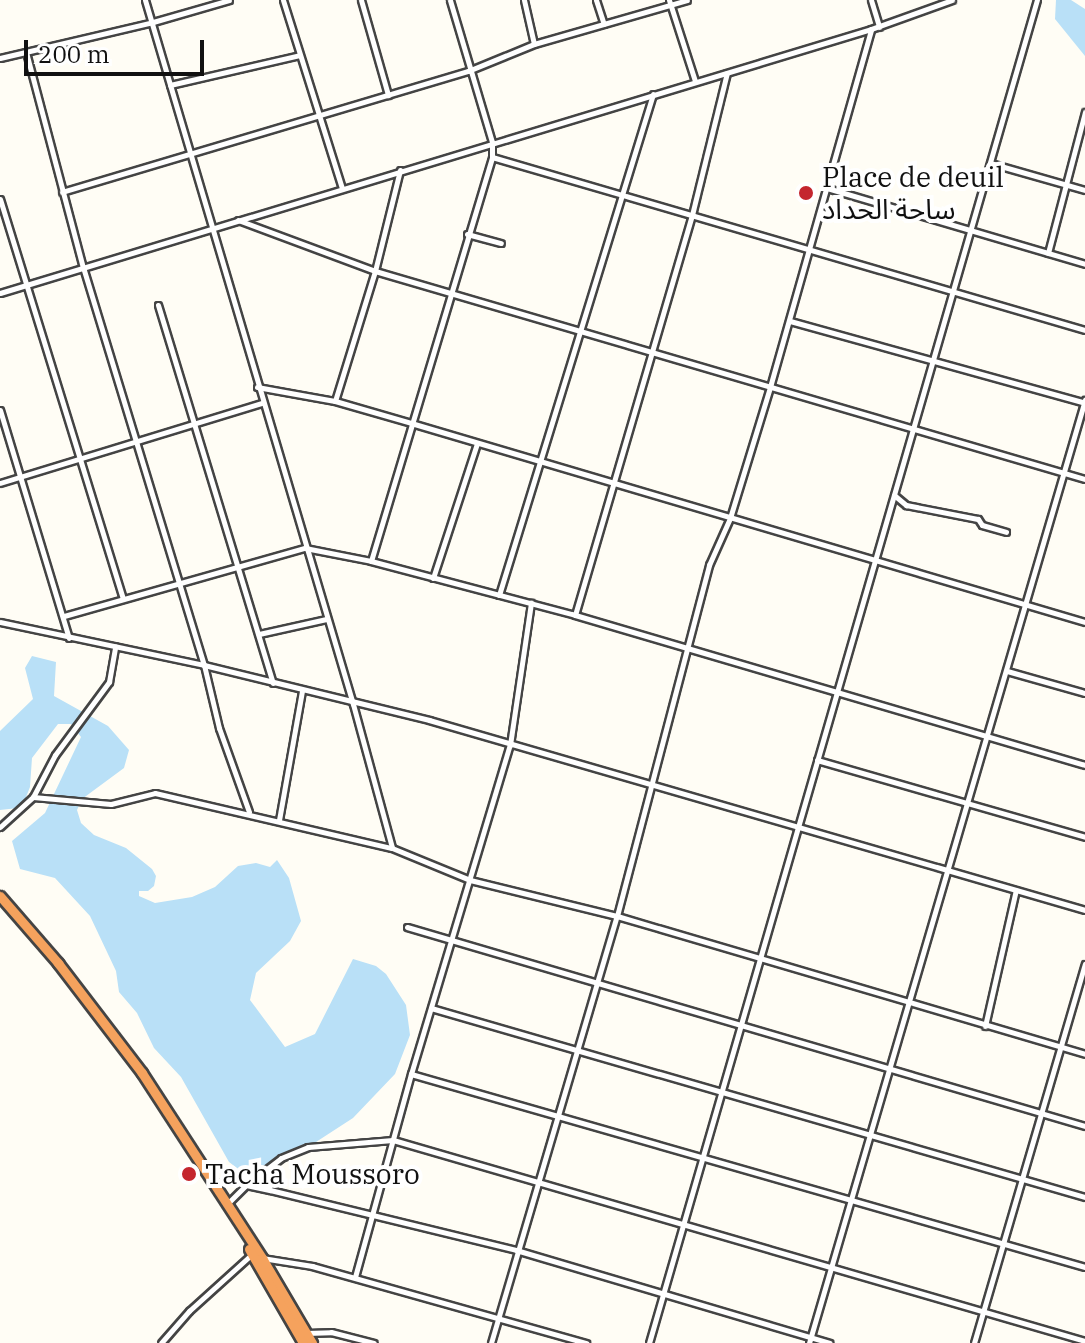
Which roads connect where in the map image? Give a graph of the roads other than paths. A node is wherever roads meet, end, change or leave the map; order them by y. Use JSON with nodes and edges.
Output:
{"nodes":[{"id":1,"x":145,"y":0,"type":"edge"},
{"id":2,"x":229,"y":0,"type":"edge"},
{"id":3,"x":283,"y":0,"type":"edge"},
{"id":4,"x":361,"y":0,"type":"edge"},
{"id":5,"x":450,"y":0,"type":"edge"},
{"id":6,"x":524,"y":0,"type":"edge"},
{"id":7,"x":596,"y":0,"type":"edge"},
{"id":8,"x":687,"y":0,"type":"edge"},
{"id":9,"x":871,"y":0,"type":"edge"},
{"id":10,"x":952,"y":0,"type":"edge"},
{"id":11,"x":1037,"y":0,"type":"edge"},
{"id":12,"x":670,"y":2,"type":"edge"},
{"id":13,"x":153,"y":22,"type":"junction"},
{"id":14,"x":604,"y":24,"type":"junction"},
{"id":15,"x":879,"y":27,"type":"junction"},
{"id":16,"x":871,"y":29,"type":"junction"},
{"id":17,"x":534,"y":44,"type":"junction"},
{"id":18,"x":26,"y":52,"type":"junction"},
{"id":19,"x":300,"y":55,"type":"junction"},
{"id":20,"x":0,"y":58,"type":"edge"},
{"id":21,"x":468,"y":71,"type":"junction"},
{"id":22,"x":727,"y":73,"type":"junction"},
{"id":23,"x":695,"y":81,"type":"junction"},
{"id":24,"x":170,"y":85,"type":"junction"},
{"id":25,"x":653,"y":93,"type":"junction"},
{"id":26,"x":388,"y":95,"type":"junction"},
{"id":27,"x":1085,"y":112,"type":"edge"},
{"id":28,"x":318,"y":116,"type":"junction"},
{"id":29,"x":492,"y":142,"type":"junction"},
{"id":30,"x":188,"y":155,"type":"junction"},
{"id":31,"x":492,"y":157,"type":"junction"},
{"id":32,"x":990,"y":163,"type":"junction"},
{"id":33,"x":400,"y":170,"type":"junction"},
{"id":34,"x":1066,"y":185,"type":"junction"},
{"id":35,"x":342,"y":188,"type":"junction"},
{"id":36,"x":827,"y":188,"type":"junction"},
{"id":37,"x":1085,"y":190,"type":"edge"},
{"id":38,"x":62,"y":192,"type":"junction"},
{"id":39,"x":622,"y":195,"type":"junction"},
{"id":40,"x":0,"y":199,"type":"edge"},
{"id":41,"x":692,"y":215,"type":"junction"},
{"id":42,"x":237,"y":220,"type":"junction"},
{"id":43,"x":210,"y":228,"type":"junction"},
{"id":44,"x":972,"y":229,"type":"junction"},
{"id":45,"x":467,"y":234,"type":"junction"},
{"id":46,"x":501,"y":243,"type":"dead end"},
{"id":47,"x":810,"y":251,"type":"junction"},
{"id":48,"x":1048,"y":253,"type":"junction"},
{"id":49,"x":1085,"y":264,"type":"edge"},
{"id":50,"x":83,"y":267,"type":"junction"},
{"id":51,"x":375,"y":271,"type":"junction"},
{"id":52,"x":25,"y":285,"type":"junction"},
{"id":53,"x":449,"y":292,"type":"junction"},
{"id":54,"x":0,"y":293,"type":"edge"},
{"id":55,"x":954,"y":293,"type":"junction"},
{"id":56,"x":158,"y":305,"type":"dead end"},
{"id":57,"x":790,"y":321,"type":"junction"},
{"id":58,"x":1085,"y":330,"type":"edge"},
{"id":59,"x":580,"y":332,"type":"junction"},
{"id":60,"x":651,"y":352,"type":"junction"},
{"id":61,"x":934,"y":361,"type":"junction"},
{"id":62,"x":257,"y":387,"type":"junction"},
{"id":63,"x":770,"y":387,"type":"junction"},
{"id":64,"x":335,"y":401,"type":"junction"},
{"id":65,"x":1085,"y":402,"type":"edge"},
{"id":66,"x":262,"y":403,"type":"junction"},
{"id":67,"x":0,"y":410,"type":"edge"},
{"id":68,"x":411,"y":423,"type":"junction"},
{"id":69,"x":195,"y":424,"type":"junction"},
{"id":70,"x":915,"y":429,"type":"junction"},
{"id":71,"x":137,"y":442,"type":"junction"},
{"id":72,"x":477,"y":443,"type":"junction"},
{"id":73,"x":80,"y":459,"type":"junction"},
{"id":74,"x":540,"y":462,"type":"junction"},
{"id":75,"x":1064,"y":472,"type":"junction"},
{"id":76,"x":21,"y":477,"type":"junction"},
{"id":77,"x":1085,"y":479,"type":"edge"},
{"id":78,"x":0,"y":483,"type":"edge"},
{"id":79,"x":612,"y":483,"type":"junction"},
{"id":80,"x":894,"y":495,"type":"junction"},
{"id":81,"x":730,"y":518,"type":"junction"},
{"id":82,"x":1006,"y":532,"type":"dead end"},
{"id":83,"x":305,"y":548,"type":"junction"},
{"id":84,"x":875,"y":560,"type":"junction"},
{"id":85,"x":371,"y":561,"type":"junction"},
{"id":86,"x":239,"y":566,"type":"junction"},
{"id":87,"x":433,"y":578,"type":"junction"},
{"id":88,"x":180,"y":583,"type":"junction"},
{"id":89,"x":499,"y":595,"type":"junction"},
{"id":90,"x":123,"y":599,"type":"junction"},
{"id":91,"x":531,"y":603,"type":"junction"},
{"id":92,"x":1023,"y":606,"type":"junction"},
{"id":93,"x":575,"y":615,"type":"junction"},
{"id":94,"x":64,"y":616,"type":"junction"},
{"id":95,"x":326,"y":619,"type":"junction"},
{"id":96,"x":0,"y":622,"type":"edge"},
{"id":97,"x":1085,"y":622,"type":"edge"},
{"id":98,"x":259,"y":634,"type":"junction"},
{"id":99,"x":69,"y":638,"type":"junction"},
{"id":100,"x":115,"y":647,"type":"junction"},
{"id":101,"x":687,"y":649,"type":"junction"},
{"id":102,"x":204,"y":665,"type":"junction"},
{"id":103,"x":1007,"y":671,"type":"junction"},
{"id":104,"x":273,"y":683,"type":"junction"},
{"id":105,"x":302,"y":691,"type":"junction"},
{"id":106,"x":1085,"y":693,"type":"edge"},
{"id":107,"x":839,"y":694,"type":"junction"},
{"id":108,"x":353,"y":704,"type":"junction"},
{"id":109,"x":988,"y":736,"type":"junction"},
{"id":110,"x":510,"y":745,"type":"junction"},
{"id":111,"x":817,"y":760,"type":"junction"},
{"id":112,"x":1085,"y":765,"type":"edge"},
{"id":113,"x":651,"y":784,"type":"junction"},
{"id":114,"x":33,"y":797,"type":"junction"},
{"id":115,"x":968,"y":803,"type":"junction"},
{"id":116,"x":249,"y":812,"type":"junction"},
{"id":117,"x":279,"y":820,"type":"junction"},
{"id":118,"x":799,"y":825,"type":"junction"},
{"id":119,"x":0,"y":827,"type":"edge"},
{"id":120,"x":1085,"y":837,"type":"edge"},
{"id":121,"x":392,"y":848,"type":"junction"},
{"id":122,"x":947,"y":868,"type":"junction"},
{"id":123,"x":470,"y":880,"type":"junction"},
{"id":124,"x":1016,"y":890,"type":"junction"},
{"id":125,"x":0,"y":896,"type":"edge"},
{"id":126,"x":1085,"y":910,"type":"edge"},
{"id":127,"x":617,"y":916,"type":"junction"},
{"id":128,"x":407,"y":927,"type":"dead end"},
{"id":129,"x":451,"y":941,"type":"junction"},
{"id":130,"x":760,"y":958,"type":"junction"},
{"id":131,"x":1085,"y":964,"type":"edge"},
{"id":132,"x":595,"y":983,"type":"junction"},
{"id":133,"x":909,"y":1005,"type":"junction"},
{"id":134,"x":431,"y":1008,"type":"junction"},
{"id":135,"x":742,"y":1026,"type":"junction"},
{"id":136,"x":985,"y":1026,"type":"junction"},
{"id":137,"x":1059,"y":1047,"type":"junction"},
{"id":138,"x":577,"y":1048,"type":"junction"},
{"id":139,"x":1085,"y":1054,"type":"edge"},
{"id":140,"x":890,"y":1070,"type":"junction"},
{"id":141,"x":411,"y":1074,"type":"junction"},
{"id":142,"x":723,"y":1092,"type":"junction"},
{"id":143,"x":1040,"y":1113,"type":"junction"},
{"id":144,"x":559,"y":1115,"type":"junction"},
{"id":145,"x":1085,"y":1126,"type":"edge"},
{"id":146,"x":870,"y":1136,"type":"junction"},
{"id":147,"x":393,"y":1140,"type":"junction"},
{"id":148,"x":702,"y":1156,"type":"junction"},
{"id":149,"x":1021,"y":1177,"type":"junction"},
{"id":150,"x":539,"y":1183,"type":"junction"},
{"id":151,"x":246,"y":1185,"type":"junction"},
{"id":152,"x":1085,"y":1197,"type":"edge"},
{"id":153,"x":852,"y":1200,"type":"junction"},
{"id":154,"x":227,"y":1204,"type":"junction"},
{"id":155,"x":374,"y":1214,"type":"junction"},
{"id":156,"x":683,"y":1225,"type":"junction"},
{"id":157,"x":1001,"y":1243,"type":"junction"},
{"id":158,"x":516,"y":1250,"type":"junction"},
{"id":159,"x":257,"y":1256,"type":"junction"},
{"id":160,"x":1085,"y":1267,"type":"edge"},
{"id":161,"x":832,"y":1268,"type":"junction"},
{"id":162,"x":355,"y":1277,"type":"junction"},
{"id":163,"x":662,"y":1297,"type":"junction"},
{"id":164,"x":984,"y":1311,"type":"junction"},
{"id":165,"x":498,"y":1316,"type":"junction"},
{"id":166,"x":304,"y":1338,"type":"edge"},
{"id":167,"x":810,"y":1341,"type":"edge"},
{"id":168,"x":1085,"y":1341,"type":"edge"},
{"id":169,"x":161,"y":1343,"type":"edge"},
{"id":170,"x":312,"y":1343,"type":"edge"},
{"id":171,"x":374,"y":1343,"type":"edge"},
{"id":172,"x":491,"y":1343,"type":"edge"},
{"id":173,"x":586,"y":1343,"type":"edge"},
{"id":174,"x":649,"y":1343,"type":"edge"},
{"id":175,"x":829,"y":1343,"type":"edge"},
{"id":176,"x":974,"y":1343,"type":"edge"}],
"edges":[{"from":1,"to":13,"type":"street"},
{"from":2,"to":13,"type":"street"},
{"from":3,"to":19,"type":"street"},
{"from":4,"to":26,"type":"street"},
{"from":5,"to":21,"type":"street"},
{"from":6,"to":17,"type":"street"},
{"from":7,"to":14,"type":"street"},
{"from":8,"to":12,"type":"street"},
{"from":9,"to":15,"type":"street"},
{"from":10,"to":15,"type":"street"},
{"from":11,"to":32,"type":"street"},
{"from":12,"to":14,"type":"street"},
{"from":12,"to":23,"type":"street"},
{"from":13,"to":18,"type":"street"},
{"from":13,"to":24,"type":"street"},
{"from":14,"to":17,"type":"street"},
{"from":15,"to":16,"type":"street"},
{"from":16,"to":22,"type":"street"},
{"from":16,"to":36,"type":"street"},
{"from":17,"to":21,"type":"street"},
{"from":18,"to":20,"type":"street"},
{"from":18,"to":38,"type":"street"},
{"from":19,"to":24,"type":"street"},
{"from":19,"to":28,"type":"street"},
{"from":21,"to":26,"type":"street"},
{"from":21,"to":29,"type":"street"},
{"from":22,"to":23,"type":"street"},
{"from":22,"to":41,"type":"street"},
{"from":23,"to":25,"type":"street"},
{"from":24,"to":30,"type":"street"},
{"from":25,"to":29,"type":"street"},
{"from":25,"to":39,"type":"street"},
{"from":26,"to":28,"type":"street"},
{"from":27,"to":34,"type":"street"},
{"from":28,"to":30,"type":"street"},
{"from":28,"to":35,"type":"street"},
{"from":29,"to":31,"type":"street"},
{"from":29,"to":33,"type":"street"},
{"from":30,"to":38,"type":"street"},
{"from":30,"to":43,"type":"street"},
{"from":31,"to":39,"type":"street"},
{"from":31,"to":45,"type":"street"},
{"from":32,"to":34,"type":"street"},
{"from":32,"to":44,"type":"street"},
{"from":33,"to":35,"type":"street"},
{"from":33,"to":51,"type":"street"},
{"from":34,"to":37,"type":"street"},
{"from":34,"to":48,"type":"street"},
{"from":35,"to":42,"type":"street"},
{"from":36,"to":44,"type":"street"},
{"from":36,"to":47,"type":"street"},
{"from":38,"to":50,"type":"street"},
{"from":39,"to":41,"type":"street"},
{"from":39,"to":59,"type":"street"},
{"from":40,"to":52,"type":"street"},
{"from":41,"to":47,"type":"street"},
{"from":41,"to":60,"type":"street"},
{"from":42,"to":43,"type":"street"},
{"from":42,"to":51,"type":"street"},
{"from":43,"to":50,"type":"street"},
{"from":43,"to":62,"type":"street"},
{"from":44,"to":48,"type":"street"},
{"from":44,"to":55,"type":"street"},
{"from":45,"to":46,"type":"street"},
{"from":45,"to":53,"type":"street"},
{"from":47,"to":55,"type":"street"},
{"from":47,"to":57,"type":"street"},
{"from":48,"to":49,"type":"street"},
{"from":50,"to":52,"type":"street"},
{"from":50,"to":71,"type":"street"},
{"from":51,"to":53,"type":"street"},
{"from":51,"to":64,"type":"street"},
{"from":52,"to":54,"type":"street"},
{"from":52,"to":73,"type":"street"},
{"from":53,"to":59,"type":"street"},
{"from":53,"to":68,"type":"street"},
{"from":55,"to":58,"type":"street"},
{"from":55,"to":61,"type":"street"},
{"from":56,"to":69,"type":"street"},
{"from":57,"to":61,"type":"street"},
{"from":57,"to":63,"type":"street"},
{"from":59,"to":60,"type":"street"},
{"from":59,"to":74,"type":"street"},
{"from":60,"to":63,"type":"street"},
{"from":60,"to":79,"type":"street"},
{"from":61,"to":65,"type":"street"},
{"from":61,"to":70,"type":"street"},
{"from":62,"to":64,"type":"street"},
{"from":62,"to":66,"type":"street"},
{"from":63,"to":70,"type":"street"},
{"from":63,"to":81,"type":"street"},
{"from":64,"to":68,"type":"street"},
{"from":65,"to":75,"type":"street"},
{"from":66,"to":69,"type":"street"},
{"from":66,"to":83,"type":"street"},
{"from":67,"to":76,"type":"street"},
{"from":68,"to":72,"type":"street"},
{"from":68,"to":85,"type":"street"},
{"from":69,"to":71,"type":"street"},
{"from":69,"to":86,"type":"street"},
{"from":70,"to":75,"type":"street"},
{"from":70,"to":80,"type":"street"},
{"from":71,"to":73,"type":"street"},
{"from":71,"to":88,"type":"street"},
{"from":72,"to":74,"type":"street"},
{"from":72,"to":87,"type":"street"},
{"from":73,"to":76,"type":"street"},
{"from":73,"to":90,"type":"street"},
{"from":74,"to":79,"type":"street"},
{"from":74,"to":89,"type":"street"},
{"from":75,"to":77,"type":"street"},
{"from":75,"to":92,"type":"street"},
{"from":76,"to":78,"type":"street"},
{"from":76,"to":94,"type":"street"},
{"from":79,"to":81,"type":"street"},
{"from":79,"to":93,"type":"street"},
{"from":80,"to":82,"type":"street"},
{"from":80,"to":84,"type":"street"},
{"from":81,"to":84,"type":"street"},
{"from":81,"to":101,"type":"street"},
{"from":83,"to":85,"type":"street"},
{"from":83,"to":86,"type":"street"},
{"from":83,"to":95,"type":"street"},
{"from":84,"to":92,"type":"street"},
{"from":84,"to":107,"type":"street"},
{"from":85,"to":87,"type":"street"},
{"from":86,"to":88,"type":"street"},
{"from":86,"to":98,"type":"street"},
{"from":87,"to":89,"type":"street"},
{"from":88,"to":90,"type":"street"},
{"from":88,"to":102,"type":"street"},
{"from":89,"to":91,"type":"street"},
{"from":90,"to":94,"type":"street"},
{"from":91,"to":93,"type":"street"},
{"from":91,"to":110,"type":"street"},
{"from":92,"to":97,"type":"street"},
{"from":92,"to":103,"type":"street"},
{"from":93,"to":101,"type":"street"},
{"from":94,"to":99,"type":"street"},
{"from":95,"to":98,"type":"street"},
{"from":95,"to":108,"type":"street"},
{"from":96,"to":99,"type":"street"},
{"from":98,"to":104,"type":"street"},
{"from":99,"to":100,"type":"street"},
{"from":100,"to":102,"type":"street"},
{"from":100,"to":114,"type":"street"},
{"from":101,"to":107,"type":"street"},
{"from":101,"to":113,"type":"street"},
{"from":102,"to":104,"type":"street"},
{"from":102,"to":116,"type":"street"},
{"from":103,"to":106,"type":"street"},
{"from":103,"to":109,"type":"street"},
{"from":104,"to":105,"type":"street"},
{"from":105,"to":108,"type":"street"},
{"from":105,"to":117,"type":"street"},
{"from":107,"to":109,"type":"street"},
{"from":107,"to":111,"type":"street"},
{"from":108,"to":110,"type":"street"},
{"from":108,"to":121,"type":"street"},
{"from":109,"to":112,"type":"street"},
{"from":109,"to":115,"type":"street"},
{"from":110,"to":113,"type":"street"},
{"from":110,"to":123,"type":"street"},
{"from":111,"to":115,"type":"street"},
{"from":111,"to":118,"type":"street"},
{"from":113,"to":118,"type":"street"},
{"from":113,"to":127,"type":"street"},
{"from":114,"to":116,"type":"street"},
{"from":114,"to":119,"type":"street"},
{"from":115,"to":120,"type":"street"},
{"from":115,"to":122,"type":"street"},
{"from":116,"to":117,"type":"street"},
{"from":117,"to":121,"type":"street"},
{"from":118,"to":122,"type":"street"},
{"from":118,"to":130,"type":"street"},
{"from":121,"to":123,"type":"street"},
{"from":122,"to":124,"type":"street"},
{"from":122,"to":133,"type":"street"},
{"from":123,"to":127,"type":"street"},
{"from":123,"to":129,"type":"street"},
{"from":124,"to":126,"type":"street"},
{"from":124,"to":136,"type":"street"},
{"from":125,"to":154,"type":"highway"},
{"from":127,"to":130,"type":"street"},
{"from":127,"to":132,"type":"street"},
{"from":128,"to":129,"type":"street"},
{"from":129,"to":132,"type":"street"},
{"from":129,"to":134,"type":"street"},
{"from":130,"to":133,"type":"street"},
{"from":130,"to":135,"type":"street"},
{"from":131,"to":137,"type":"street"},
{"from":132,"to":135,"type":"street"},
{"from":132,"to":138,"type":"street"},
{"from":133,"to":136,"type":"street"},
{"from":133,"to":140,"type":"street"},
{"from":134,"to":138,"type":"street"},
{"from":134,"to":141,"type":"street"},
{"from":135,"to":140,"type":"street"},
{"from":135,"to":142,"type":"street"},
{"from":136,"to":137,"type":"street"},
{"from":137,"to":139,"type":"street"},
{"from":137,"to":143,"type":"street"},
{"from":138,"to":142,"type":"street"},
{"from":138,"to":144,"type":"street"},
{"from":140,"to":143,"type":"street"},
{"from":140,"to":146,"type":"street"},
{"from":141,"to":144,"type":"street"},
{"from":141,"to":147,"type":"street"},
{"from":142,"to":146,"type":"street"},
{"from":142,"to":148,"type":"street"},
{"from":143,"to":145,"type":"street"},
{"from":143,"to":149,"type":"street"},
{"from":144,"to":148,"type":"street"},
{"from":144,"to":150,"type":"street"},
{"from":146,"to":149,"type":"street"},
{"from":146,"to":153,"type":"street"},
{"from":147,"to":150,"type":"street"},
{"from":147,"to":151,"type":"street"},
{"from":147,"to":155,"type":"street"},
{"from":148,"to":153,"type":"street"},
{"from":148,"to":156,"type":"street"},
{"from":149,"to":152,"type":"street"},
{"from":149,"to":157,"type":"street"},
{"from":150,"to":156,"type":"street"},
{"from":150,"to":158,"type":"street"},
{"from":151,"to":154,"type":"street"},
{"from":151,"to":155,"type":"street"},
{"from":153,"to":157,"type":"street"},
{"from":153,"to":161,"type":"street"},
{"from":154,"to":159,"type":"highway"},
{"from":155,"to":158,"type":"street"},
{"from":155,"to":162,"type":"street"},
{"from":156,"to":161,"type":"street"},
{"from":156,"to":163,"type":"street"},
{"from":157,"to":160,"type":"street"},
{"from":157,"to":164,"type":"street"},
{"from":158,"to":163,"type":"street"},
{"from":158,"to":165,"type":"street"},
{"from":159,"to":162,"type":"street"},
{"from":159,"to":166,"type":"highway"},
{"from":159,"to":169,"type":"street"},
{"from":161,"to":164,"type":"street"},
{"from":161,"to":167,"type":"street"},
{"from":162,"to":165,"type":"street"},
{"from":163,"to":167,"type":"street"},
{"from":163,"to":174,"type":"street"},
{"from":164,"to":168,"type":"street"},
{"from":164,"to":176,"type":"street"},
{"from":165,"to":172,"type":"street"},
{"from":165,"to":173,"type":"street"},
{"from":166,"to":170,"type":"highway"},
{"from":166,"to":171,"type":"street"},
{"from":167,"to":175,"type":"street"}]}
